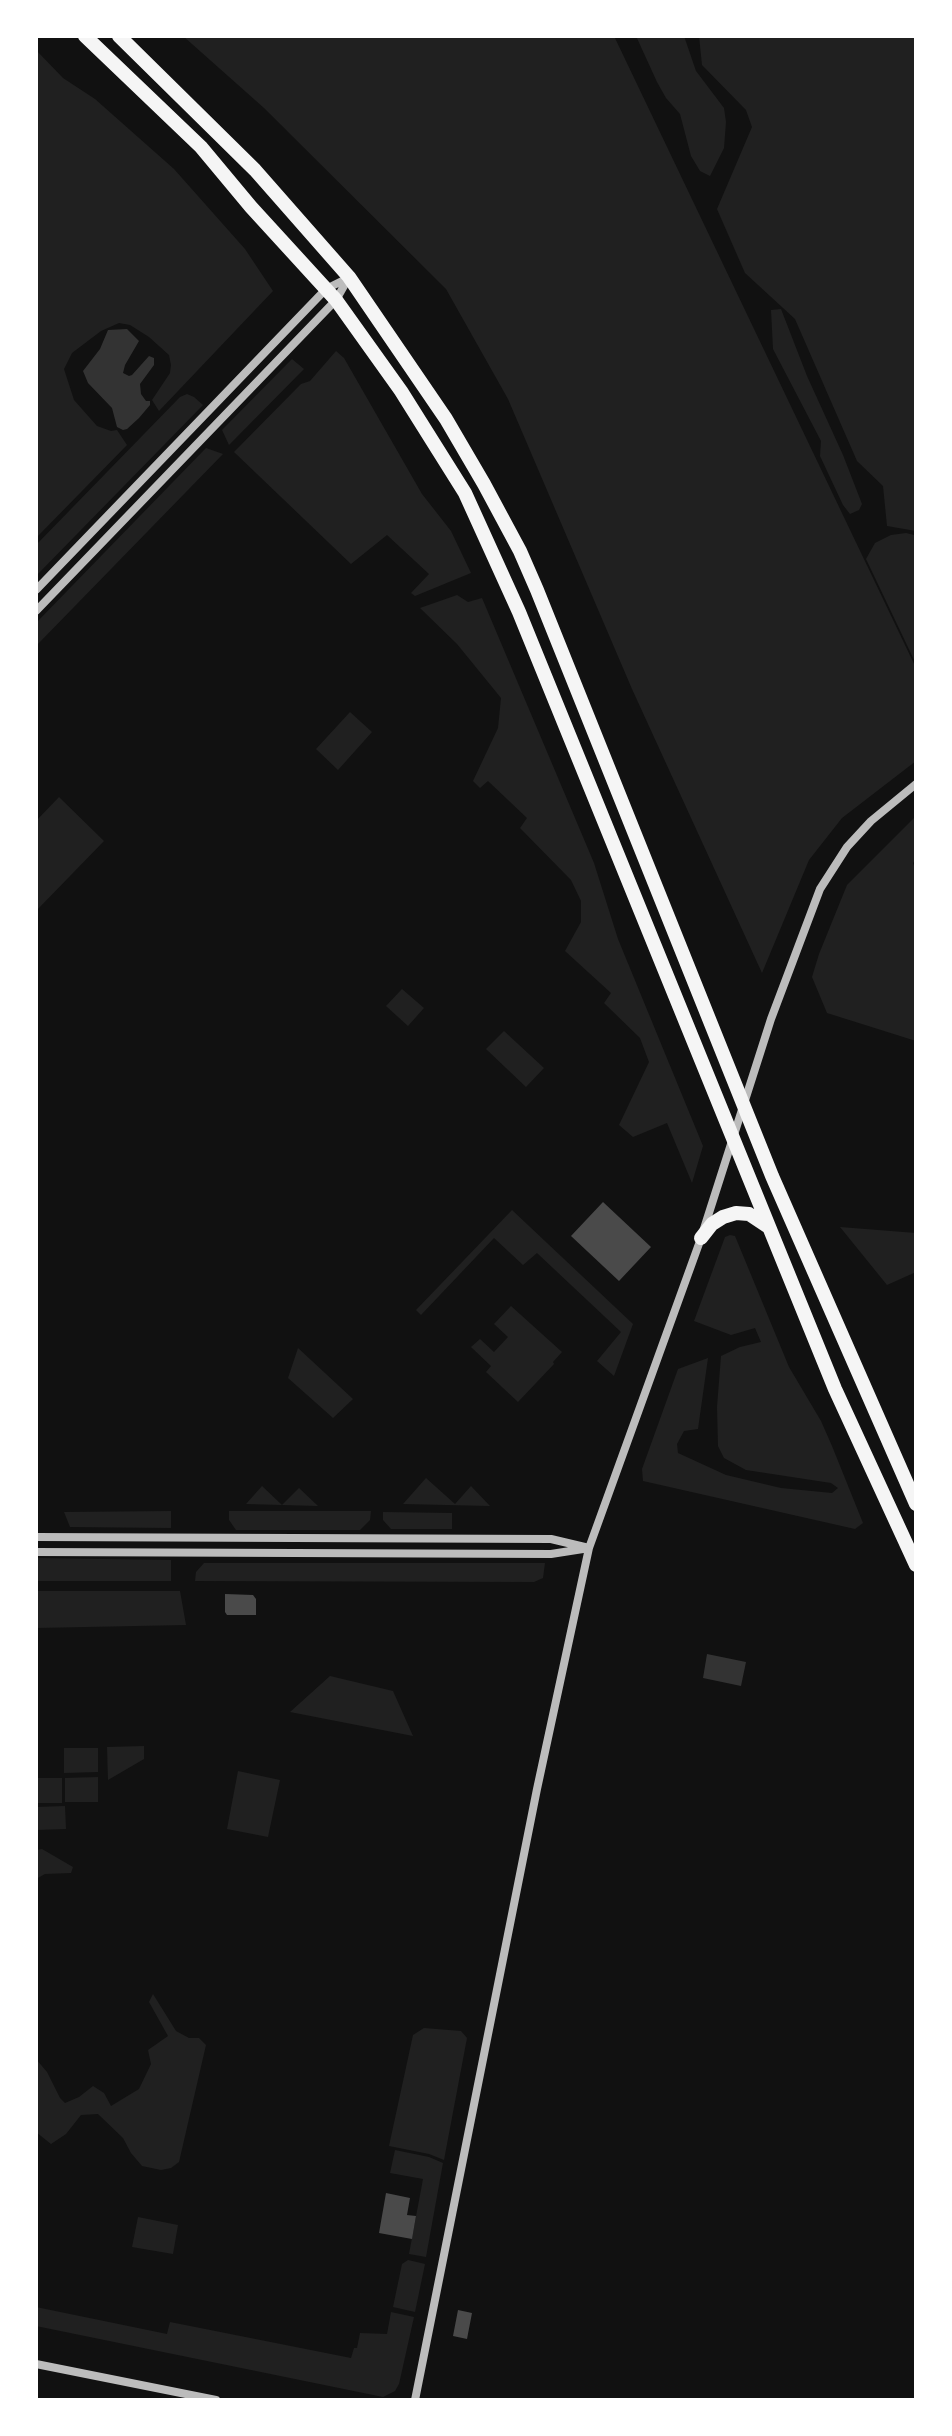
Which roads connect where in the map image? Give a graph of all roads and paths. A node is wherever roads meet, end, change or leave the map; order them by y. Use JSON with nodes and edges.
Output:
{"nodes":[{"id":1,"x":85,"y":36,"type":"edge"},
{"id":2,"x":119,"y":36,"type":"edge"},
{"id":3,"x":349,"y":277,"type":"junction"},
{"id":4,"x":331,"y":295,"type":"junction"},
{"id":5,"x":36,"y":590,"type":"edge"},
{"id":6,"x":36,"y":611,"type":"edge"},
{"id":7,"x":916,"y":784,"type":"edge"},
{"id":8,"x":744,"y":1107,"type":"junction"},
{"id":9,"x":733,"y":1140,"type":"junction"},
{"id":10,"x":769,"y":1228,"type":"junction"},
{"id":11,"x":701,"y":1238,"type":"junction"},
{"id":12,"x":916,"y":1504,"type":"edge"},
{"id":13,"x":36,"y":1537,"type":"edge"},
{"id":14,"x":589,"y":1548,"type":"junction"},
{"id":15,"x":36,"y":1552,"type":"edge"},
{"id":16,"x":916,"y":1565,"type":"edge"},
{"id":17,"x":36,"y":2364,"type":"edge"},
{"id":18,"x":216,"y":2400,"type":"edge"},
{"id":19,"x":415,"y":2400,"type":"edge"}],
"edges":[{"from":1,"to":4,"type":"highway"},
{"from":2,"to":3,"type":"highway"},
{"from":3,"to":4,"type":"street"},
{"from":3,"to":4,"type":"street"},
{"from":3,"to":8,"type":"highway"},
{"from":4,"to":5,"type":"street"},
{"from":4,"to":6,"type":"street"},
{"from":4,"to":9,"type":"highway"},
{"from":7,"to":8,"type":"street"},
{"from":8,"to":9,"type":"street"},
{"from":8,"to":12,"type":"highway"},
{"from":9,"to":10,"type":"highway"},
{"from":9,"to":11,"type":"street"},
{"from":10,"to":11,"type":"highway"},
{"from":10,"to":16,"type":"highway"},
{"from":11,"to":14,"type":"street"},
{"from":13,"to":14,"type":"street"},
{"from":14,"to":15,"type":"street"},
{"from":14,"to":19,"type":"street"},
{"from":17,"to":18,"type":"street"}]}
